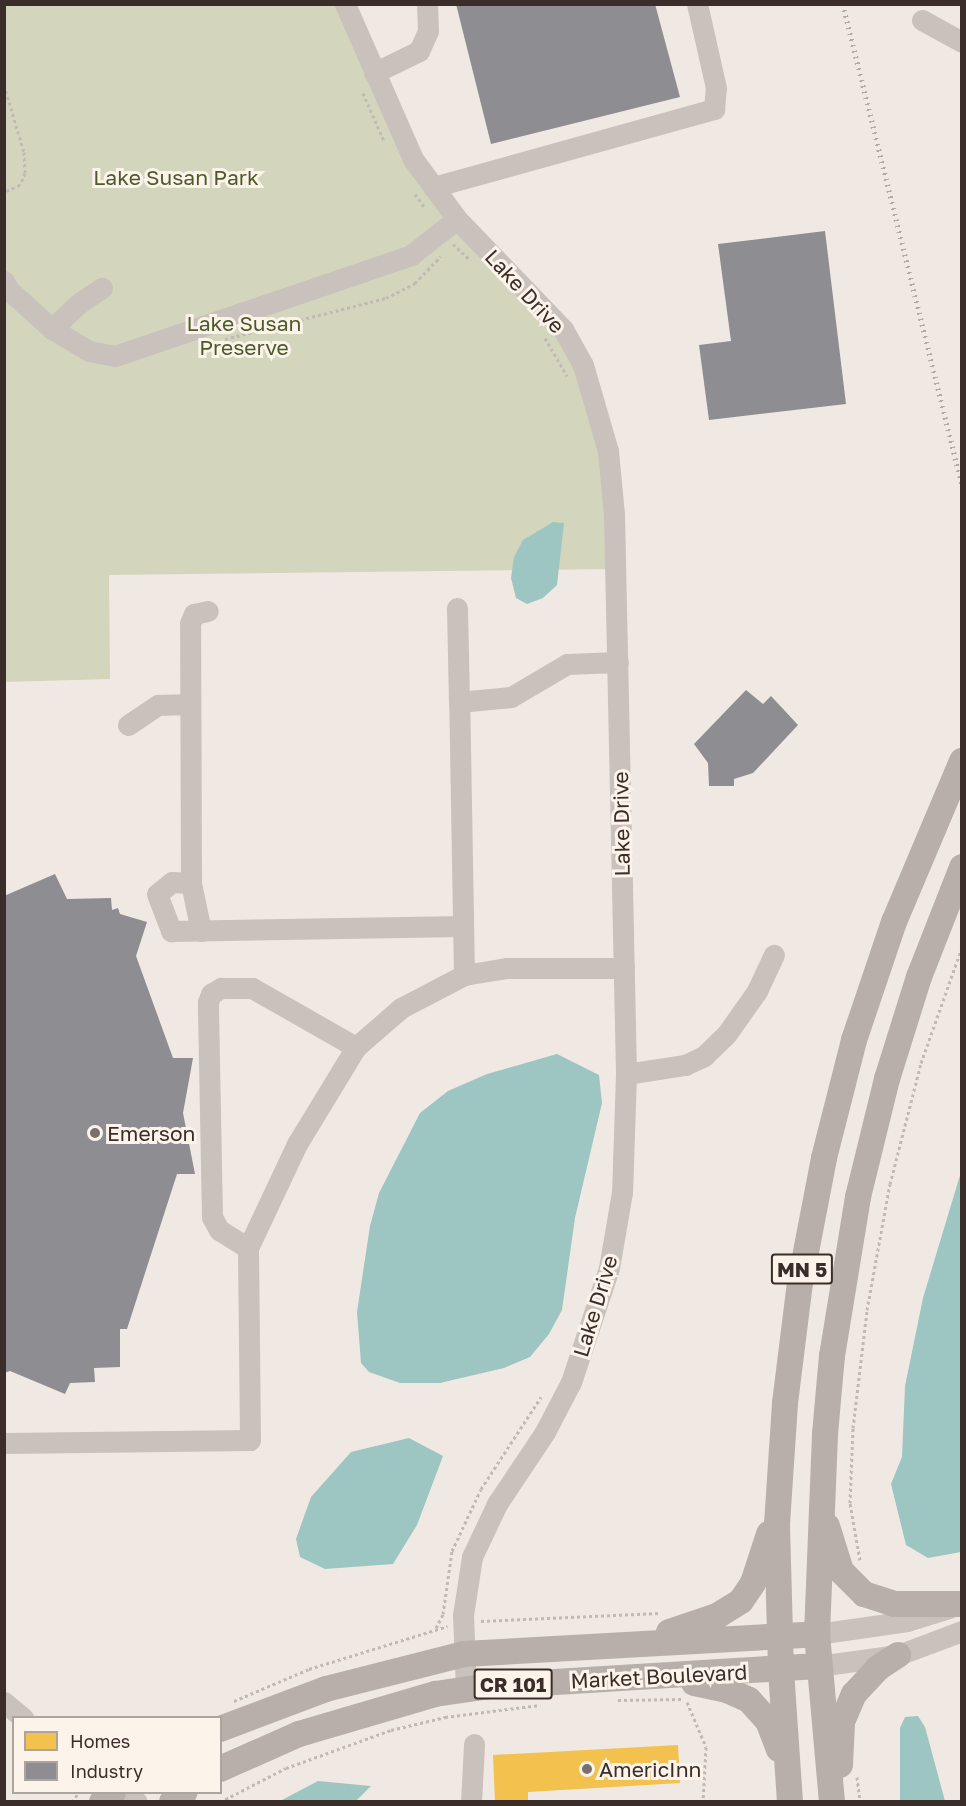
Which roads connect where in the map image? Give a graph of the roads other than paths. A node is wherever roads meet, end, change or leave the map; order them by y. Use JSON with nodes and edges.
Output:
{"nodes":[{"id":1,"x":345,"y":4,"type":"edge"},
{"id":2,"x":427,"y":4,"type":"edge"},
{"id":3,"x":697,"y":4,"type":"edge"},
{"id":4,"x":922,"y":20,"type":"dead end"},
{"id":5,"x":962,"y":42,"type":"edge"},
{"id":6,"x":368,"y":81,"type":"junction"},
{"id":7,"x":433,"y":187,"type":"junction"},
{"id":8,"x":450,"y":225,"type":"junction"},
{"id":9,"x":6,"y":288,"type":"edge"},
{"id":10,"x":102,"y":288,"type":"dead end"},
{"id":11,"x":52,"y":329,"type":"junction"},
{"id":12,"x":457,"y":608,"type":"dead end"},
{"id":13,"x":208,"y":611,"type":"dead end"},
{"id":14,"x":618,"y":662,"type":"junction"},
{"id":15,"x":459,"y":702,"type":"junction"},
{"id":16,"x":190,"y":704,"type":"junction"},
{"id":17,"x":128,"y":724,"type":"dead end"},
{"id":18,"x":962,"y":760,"type":"edge"},
{"id":19,"x":962,"y":867,"type":"edge"},
{"id":20,"x":191,"y":883,"type":"junction"},
{"id":21,"x":463,"y":926,"type":"junction"},
{"id":22,"x":201,"y":931,"type":"junction"},
{"id":23,"x":774,"y":955,"type":"dead end"},
{"id":24,"x":624,"y":968,"type":"junction"},
{"id":25,"x":464,"y":975,"type":"junction"},
{"id":26,"x":356,"y":1047,"type":"junction"},
{"id":27,"x":626,"y":1074,"type":"junction"},
{"id":28,"x":248,"y":1248,"type":"junction"},
{"id":29,"x":4,"y":1443,"type":"edge"},
{"id":30,"x":822,"y":1478,"type":"junction"},
{"id":31,"x":779,"y":1484,"type":"junction"},
{"id":32,"x":962,"y":1605,"type":"edge"},
{"id":33,"x":962,"y":1631,"type":"edge"},
{"id":34,"x":818,"y":1634,"type":"junction"},
{"id":35,"x":780,"y":1636,"type":"junction"},
{"id":36,"x":626,"y":1645,"type":"junction"},
{"id":37,"x":464,"y":1654,"type":"junction"},
{"id":38,"x":898,"y":1655,"type":"junction"},
{"id":39,"x":818,"y":1666,"type":"junction"},
{"id":40,"x":781,"y":1669,"type":"junction"},
{"id":41,"x":652,"y":1676,"type":"junction"},
{"id":42,"x":466,"y":1689,"type":"junction"},
{"id":43,"x":4,"y":1702,"type":"edge"},
{"id":44,"x":21,"y":1716,"type":"edge"},
{"id":45,"x":222,"y":1728,"type":"edge"},
{"id":46,"x":474,"y":1744,"type":"dead end"},
{"id":47,"x":222,"y":1768,"type":"edge"},
{"id":48,"x":790,"y":1801,"type":"edge"},
{"id":49,"x":471,"y":1802,"type":"edge"},
{"id":50,"x":832,"y":1802,"type":"edge"},
{"id":51,"x":839,"y":1802,"type":"edge"}],
"edges":[{"from":1,"to":6,"type":"street","name":"Lake Drive"},
{"from":2,"to":6,"type":"street"},
{"from":3,"to":7,"type":"street"},
{"from":4,"to":5,"type":"street"},
{"from":6,"to":7,"type":"street","name":"Lake Drive"},
{"from":7,"to":8,"type":"street","name":"Lake Drive"},
{"from":8,"to":11,"type":"street"},
{"from":8,"to":14,"type":"street","name":"Lake Drive"},
{"from":9,"to":11,"type":"street"},
{"from":10,"to":11,"type":"street"},
{"from":12,"to":15,"type":"street"},
{"from":13,"to":16,"type":"street"},
{"from":14,"to":15,"type":"street"},
{"from":14,"to":24,"type":"street","name":"Lake Drive"},
{"from":15,"to":21,"type":"street"},
{"from":16,"to":17,"type":"street"},
{"from":16,"to":20,"type":"street"},
{"from":18,"to":31,"type":"main road","number":"MN 5"},
{"from":19,"to":30,"type":"main road","number":"MN 5"},
{"from":20,"to":22,"type":"street"},
{"from":20,"to":22,"type":"street"},
{"from":21,"to":22,"type":"street"},
{"from":21,"to":25,"type":"street"},
{"from":23,"to":27,"type":"street"},
{"from":24,"to":25,"type":"street"},
{"from":24,"to":27,"type":"street","name":"Lake Drive"},
{"from":25,"to":26,"type":"street"},
{"from":26,"to":28,"type":"street"},
{"from":26,"to":28,"type":"street"},
{"from":27,"to":37,"type":"street","name":"Lake Drive"},
{"from":28,"to":29,"type":"street"},
{"from":30,"to":32,"type":"main road"},
{"from":30,"to":34,"type":"main road","number":"MN 5"},
{"from":31,"to":35,"type":"main road","number":"MN 5"},
{"from":31,"to":36,"type":"main road"},
{"from":32,"to":34,"type":"street","name":"Market Boulevard"},
{"from":33,"to":38,"type":"street","name":"Market Boulevard"},
{"from":34,"to":35,"type":"main road","name":"Market Boulevard","number":"CR 101"},
{"from":34,"to":39,"type":"main road","number":"MN 5"},
{"from":35,"to":36,"type":"main road","name":"Market Boulevard","number":"CR 101"},
{"from":35,"to":40,"type":"main road","number":"MN 5"},
{"from":36,"to":37,"type":"main road","name":"Market Boulevard","number":"CR 101"},
{"from":37,"to":42,"type":"street","name":"Lake Drive"},
{"from":37,"to":45,"type":"main road","name":"Market Boulevard","number":"CR 101"},
{"from":38,"to":39,"type":"street","name":"Market Boulevard"},
{"from":38,"to":51,"type":"main road"},
{"from":39,"to":40,"type":"main road","name":"Market Boulevard","number":"CR 101"},
{"from":39,"to":50,"type":"main road","number":"MN 5"},
{"from":40,"to":41,"type":"main road","name":"Market Boulevard","number":"CR 101"},
{"from":40,"to":48,"type":"main road","number":"MN 5"},
{"from":41,"to":42,"type":"main road","name":"Market Boulevard","number":"CR 101"},
{"from":41,"to":48,"type":"main road"},
{"from":42,"to":47,"type":"main road","name":"Market Boulevard","number":"CR 101"},
{"from":43,"to":44,"type":"street"},
{"from":46,"to":49,"type":"street"}]}
